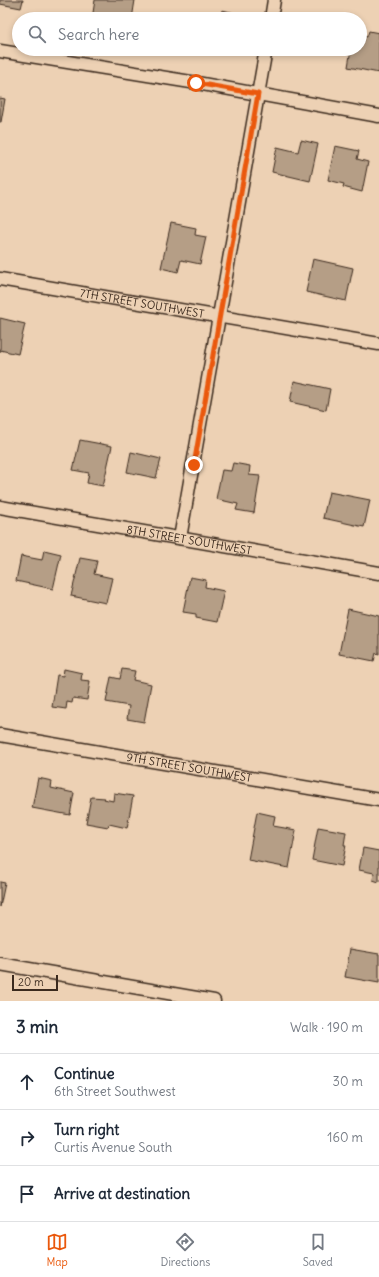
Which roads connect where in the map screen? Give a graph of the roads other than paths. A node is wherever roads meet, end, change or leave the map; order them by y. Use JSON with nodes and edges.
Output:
{"nodes":[{"id":1,"x":274,"y":0,"type":"edge"},
{"id":2,"x":272,"y":12,"type":"edge"},
{"id":3,"x":0,"y":51,"type":"edge"},
{"id":4,"x":12,"y":53,"type":"edge"},
{"id":5,"x":30,"y":56,"type":"edge"},
{"id":6,"x":265,"y":56,"type":"edge"},
{"id":7,"x":258,"y":94,"type":"junction"},
{"id":8,"x":379,"y":116,"type":"edge"},
{"id":9,"x":0,"y":279,"type":"edge"},
{"id":10,"x":219,"y":317,"type":"junction"},
{"id":11,"x":379,"y":344,"type":"edge"},
{"id":12,"x":0,"y":507,"type":"edge"},
{"id":13,"x":180,"y":538,"type":"junction"},
{"id":14,"x":379,"y":573,"type":"edge"},
{"id":15,"x":0,"y":735,"type":"edge"},
{"id":16,"x":379,"y":800,"type":"edge"},
{"id":17,"x":0,"y":964,"type":"edge"},
{"id":18,"x":214,"y":1001,"type":"edge"}],
"edges":[{"from":1,"to":2,"type":"street"},
{"from":3,"to":4,"type":"street"},
{"from":5,"to":7,"type":"street"},
{"from":6,"to":7,"type":"street"},
{"from":7,"to":8,"type":"street"},
{"from":7,"to":10,"type":"street"},
{"from":9,"to":10,"type":"street","name":"7TH STREET SOUTHWEST"},
{"from":10,"to":11,"type":"street","name":"7TH STREET SOUTHWEST"},
{"from":10,"to":13,"type":"street"},
{"from":12,"to":13,"type":"street","name":"8TH STREET SOUTHWEST"},
{"from":13,"to":14,"type":"street","name":"8TH STREET SOUTHWEST"},
{"from":15,"to":16,"type":"street","name":"9TH STREET SOUTHWEST"},
{"from":17,"to":18,"type":"street"}]}
